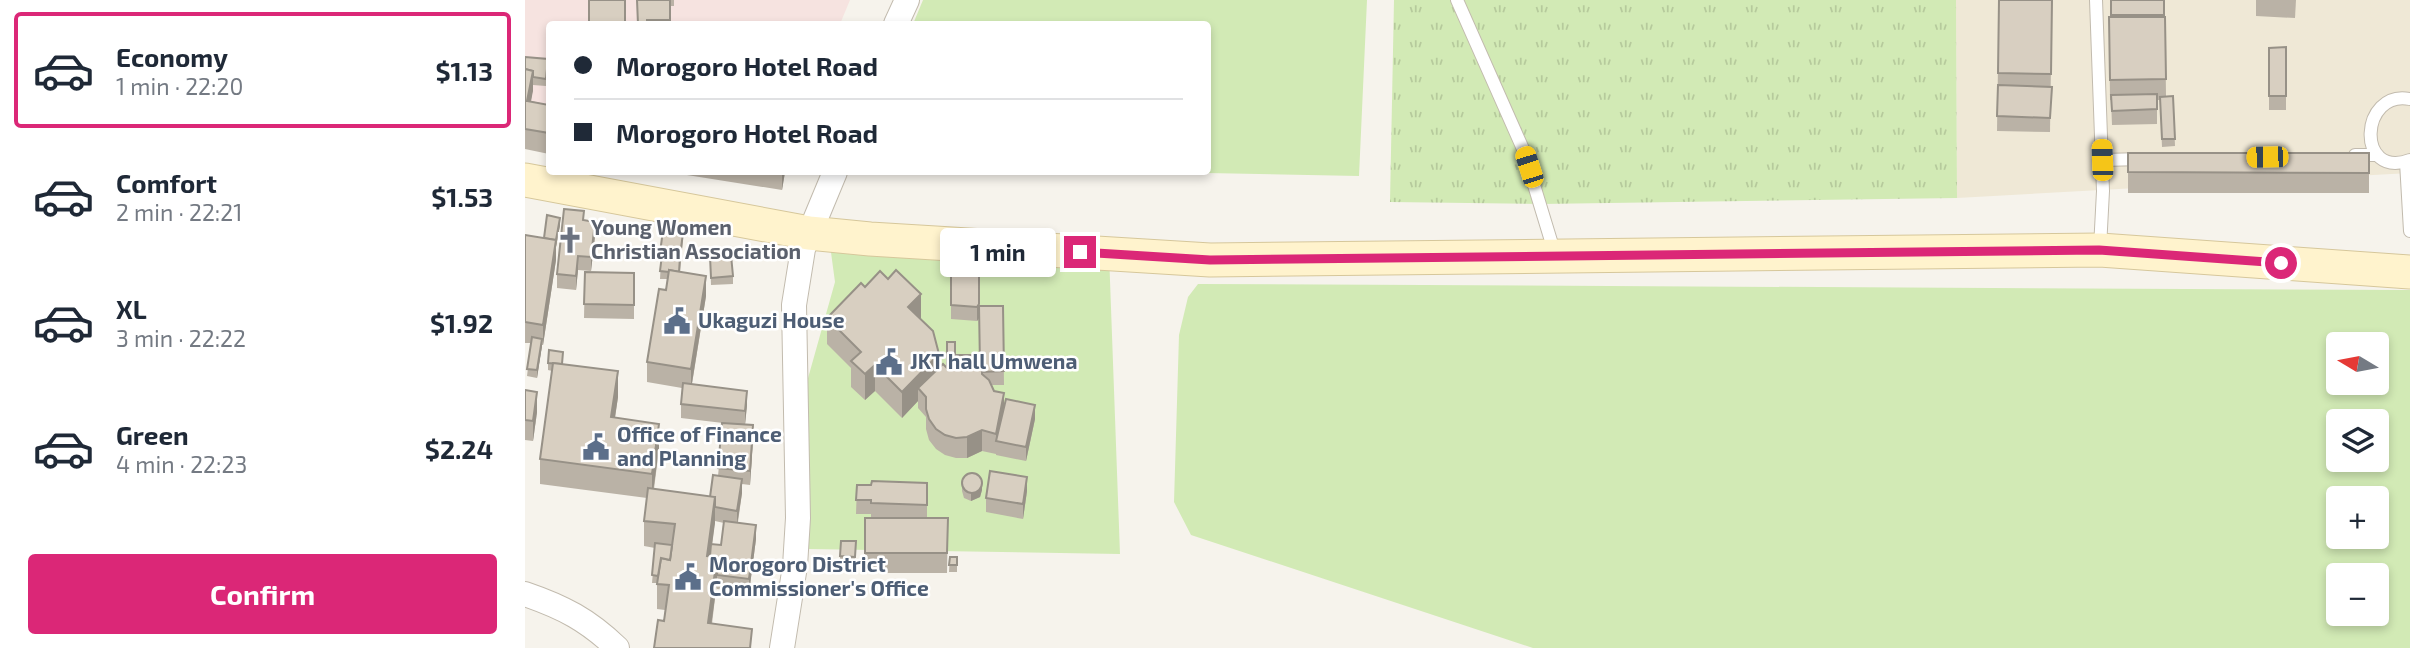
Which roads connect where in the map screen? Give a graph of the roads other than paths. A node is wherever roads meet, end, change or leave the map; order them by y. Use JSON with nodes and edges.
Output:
{"nodes":[{"id":1,"x":907,"y":0,"type":"edge"},
{"id":2,"x":1457,"y":0,"type":"edge"},
{"id":3,"x":2096,"y":0,"type":"edge"},
{"id":4,"x":898,"y":21,"type":"edge"},
{"id":5,"x":2410,"y":99,"type":"edge"},
{"id":6,"x":2376,"y":155,"type":"junction"},
{"id":7,"x":2335,"y":156,"type":"edge"},
{"id":8,"x":2157,"y":159,"type":"edge"},
{"id":9,"x":2102,"y":160,"type":"junction"},
{"id":10,"x":2408,"y":161,"type":"edge"},
{"id":11,"x":834,"y":175,"type":"edge"},
{"id":12,"x":525,"y":180,"type":"edge"},
{"id":13,"x":2410,"y":231,"type":"edge"},
{"id":14,"x":809,"y":233,"type":"junction"},
{"id":15,"x":2099,"y":250,"type":"junction"},
{"id":16,"x":1556,"y":257,"type":"junction"},
{"id":17,"x":2410,"y":272,"type":"edge"},
{"id":18,"x":525,"y":594,"type":"edge"},
{"id":19,"x":617,"y":648,"type":"edge"},
{"id":20,"x":782,"y":648,"type":"edge"}],
"edges":[{"from":1,"to":4,"type":"street"},
{"from":2,"to":16,"type":"lane"},
{"from":3,"to":9,"type":"lane"},
{"from":5,"to":6,"type":"lane"},
{"from":6,"to":7,"type":"lane"},
{"from":6,"to":10,"type":"lane"},
{"from":8,"to":9,"type":"lane"},
{"from":9,"to":15,"type":"lane"},
{"from":10,"to":13,"type":"lane"},
{"from":11,"to":14,"type":"street"},
{"from":12,"to":14,"type":"street"},
{"from":14,"to":16,"type":"street"},
{"from":14,"to":20,"type":"street"},
{"from":15,"to":16,"type":"street"},
{"from":15,"to":17,"type":"street"},
{"from":18,"to":19,"type":"street"}]}
